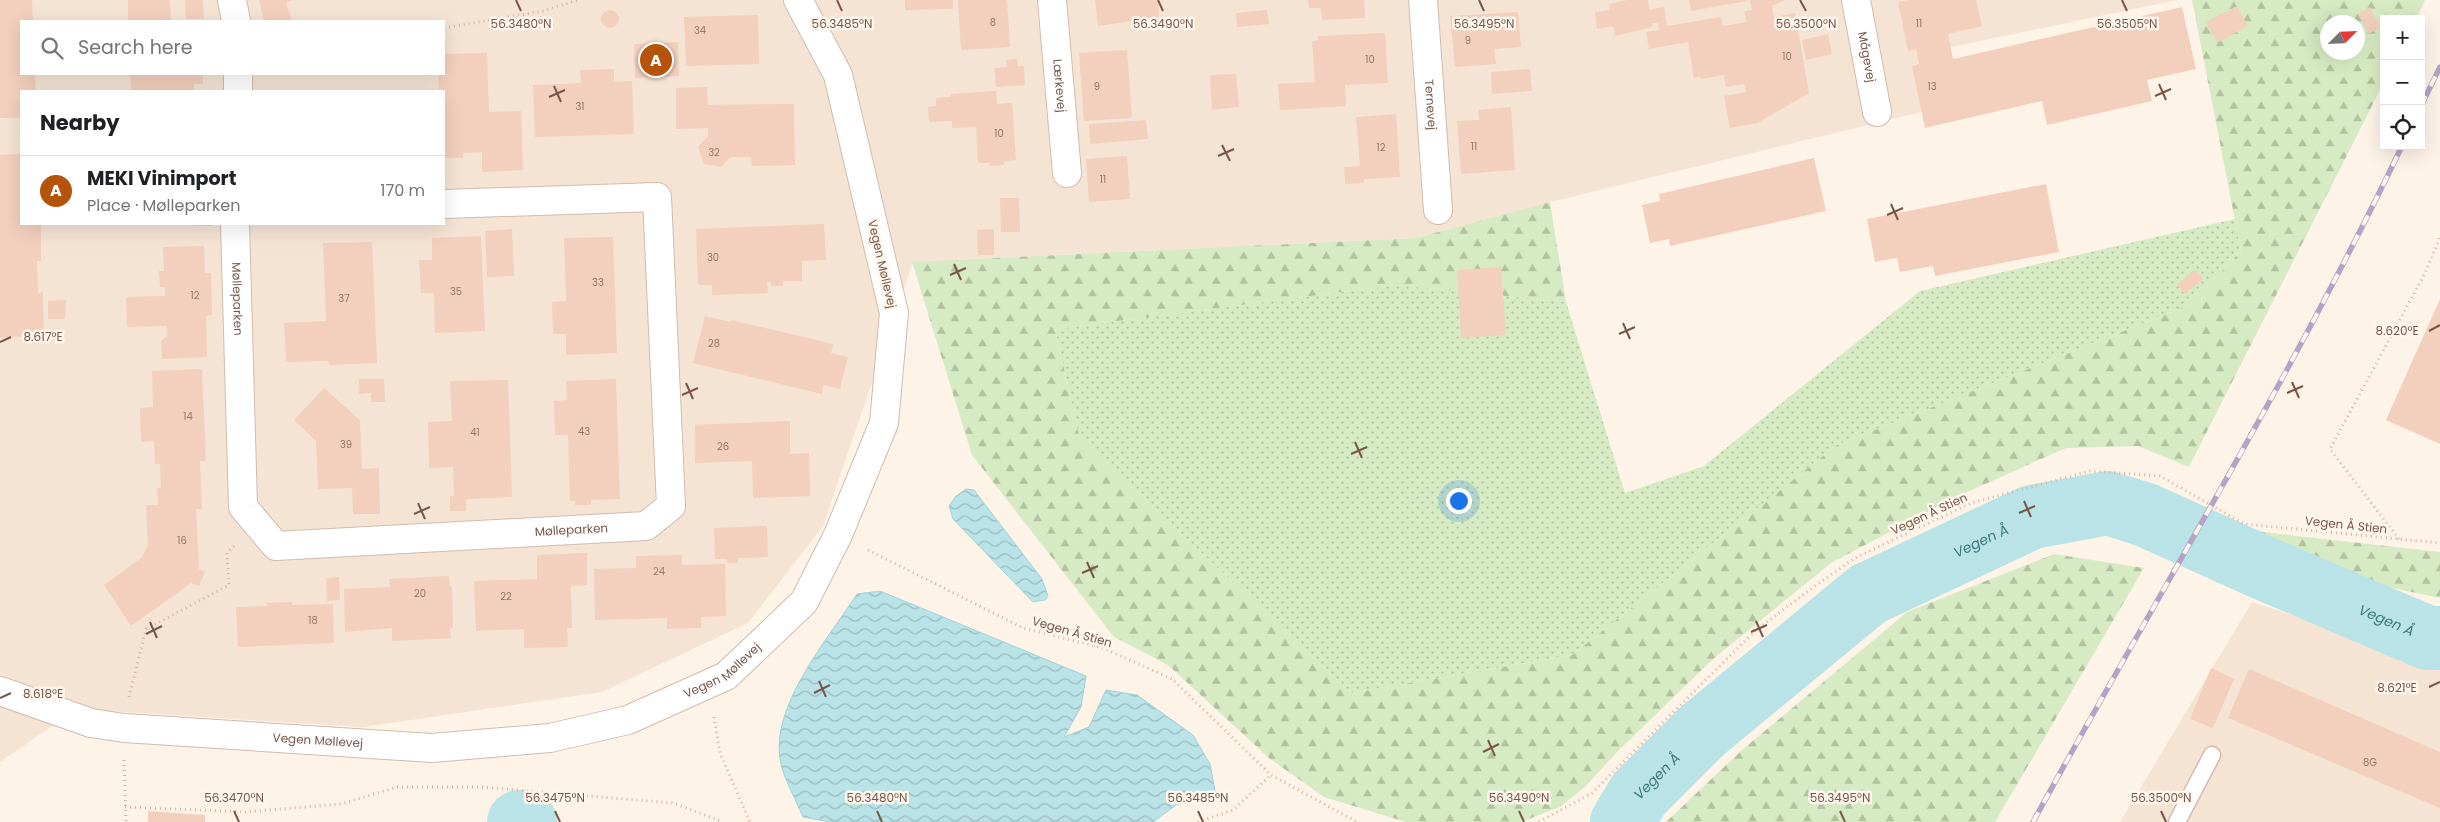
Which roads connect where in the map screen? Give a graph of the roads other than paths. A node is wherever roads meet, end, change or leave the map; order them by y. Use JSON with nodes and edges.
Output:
{"nodes":[{"id":1,"x":232,"y":0,"type":"edge"},
{"id":2,"x":798,"y":0,"type":"edge"},
{"id":3,"x":1052,"y":0,"type":"edge"},
{"id":4,"x":1423,"y":0,"type":"edge"},
{"id":5,"x":1856,"y":0,"type":"edge"},
{"id":6,"x":236,"y":20,"type":"edge"},
{"id":7,"x":238,"y":75,"type":"edge"},
{"id":8,"x":238,"y":90,"type":"edge"},
{"id":9,"x":1877,"y":112,"type":"dead end"},
{"id":10,"x":1067,"y":172,"type":"dead end"},
{"id":11,"x":445,"y":204,"type":"edge"},
{"id":12,"x":1438,"y":210,"type":"dead end"},
{"id":13,"x":235,"y":225,"type":"edge"},
{"id":14,"x":0,"y":691,"type":"edge"},
{"id":15,"x":2212,"y":755,"type":"dead end"},
{"id":16,"x":2177,"y":822,"type":"edge"}],
"edges":[{"from":1,"to":6,"type":"street"},
{"from":2,"to":14,"type":"street","name":"Vegen Møllevej"},
{"from":3,"to":10,"type":"street","name":"Lærkevej"},
{"from":4,"to":12,"type":"street","name":"Ternevej"},
{"from":5,"to":9,"type":"street","name":"Mågevej"},
{"from":7,"to":8,"type":"street"},
{"from":11,"to":13,"type":"street","name":"Mølleparken"},
{"from":15,"to":16,"type":"lane"}]}
